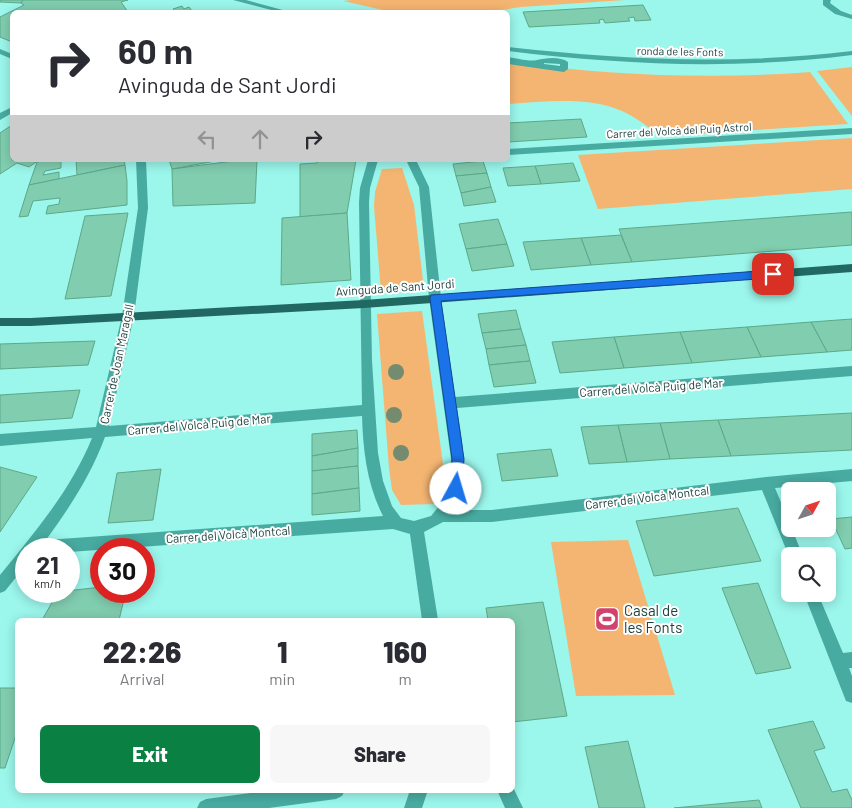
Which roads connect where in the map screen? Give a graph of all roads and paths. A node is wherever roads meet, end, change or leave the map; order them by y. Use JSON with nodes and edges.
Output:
{"nodes":[{"id":1,"x":237,"y":0,"type":"edge"},
{"id":2,"x":827,"y":0,"type":"edge"},
{"id":3,"x":269,"y":10,"type":"edge"},
{"id":4,"x":852,"y":17,"type":"edge"},
{"id":5,"x":510,"y":50,"type":"edge"},
{"id":6,"x":852,"y":53,"type":"edge"},
{"id":7,"x":510,"y":60,"type":"edge"},
{"id":8,"x":510,"y":60,"type":"edge"},
{"id":9,"x":852,"y":131,"type":"edge"},
{"id":10,"x":510,"y":152,"type":"edge"},
{"id":11,"x":141,"y":162,"type":"edge"},
{"id":12,"x":372,"y":162,"type":"edge"},
{"id":13,"x":412,"y":162,"type":"edge"},
{"id":14,"x":852,"y":268,"type":"edge"},
{"id":15,"x":435,"y":298,"type":"junction"},
{"id":16,"x":364,"y":304,"type":"junction"},
{"id":17,"x":128,"y":316,"type":"junction"},
{"id":18,"x":0,"y":322,"type":"edge"},
{"id":19,"x":852,"y":371,"type":"edge"},
{"id":20,"x":449,"y":403,"type":"junction"},
{"id":21,"x":368,"y":410,"type":"junction"},
{"id":22,"x":101,"y":432,"type":"junction"},
{"id":23,"x":0,"y":440,"type":"edge"},
{"id":24,"x":852,"y":475,"type":"edge"},
{"id":25,"x":766,"y":483,"type":"junction"},
{"id":26,"x":442,"y":516,"type":"junction"},
{"id":27,"x":394,"y":522,"type":"junction"},
{"id":28,"x":416,"y":528,"type":"junction"},
{"id":29,"x":38,"y":538,"type":"edge"},
{"id":30,"x":80,"y":544,"type":"edge"},
{"id":31,"x":792,"y":547,"type":"edge"},
{"id":32,"x":15,"y":568,"type":"edge"},
{"id":33,"x":0,"y":586,"type":"edge"},
{"id":34,"x":815,"y":602,"type":"edge"},
{"id":35,"x":430,"y":618,"type":"edge"},
{"id":36,"x":845,"y":661,"type":"edge"},
{"id":37,"x":852,"y":696,"type":"edge"},
{"id":38,"x":314,"y":793,"type":"edge"},
{"id":39,"x":418,"y":793,"type":"edge"},
{"id":40,"x":507,"y":793,"type":"edge"},
{"id":41,"x":206,"y":808,"type":"edge"},
{"id":42,"x":412,"y":808,"type":"edge"},
{"id":43,"x":514,"y":808,"type":"edge"}],
"edges":[{"from":1,"to":3,"type":"street"},
{"from":2,"to":4,"type":"street"},
{"from":5,"to":6,"type":"street","name":"ronda de les Fonts"},
{"from":7,"to":8,"type":"street"},
{"from":9,"to":10,"type":"street","name":"Carrer del Volcà del Puig Astrol"},
{"from":11,"to":17,"type":"street","name":"Carrer de Joan Maragall"},
{"from":12,"to":16,"type":"street"},
{"from":13,"to":15,"type":"street"},
{"from":14,"to":15,"type":"main road","name":"Avinguda de Sant Jordi"},
{"from":15,"to":16,"type":"main road","name":"Avinguda de Sant Jordi"},
{"from":15,"to":20,"type":"street"},
{"from":16,"to":17,"type":"main road","name":"Avinguda de Sant Jordi"},
{"from":16,"to":21,"type":"street"},
{"from":17,"to":18,"type":"main road","name":"Avinguda de Sant Jordi"},
{"from":17,"to":22,"type":"street","name":"Carrer de Joan Maragall"},
{"from":19,"to":20,"type":"street","name":"Carrer del Volcà Puig de Mar"},
{"from":20,"to":26,"type":"street"},
{"from":21,"to":22,"type":"street","name":"Carrer del Volcà Puig de Mar"},
{"from":21,"to":27,"type":"street"},
{"from":22,"to":23,"type":"street","name":"Carrer del Volcà Puig de Mar"},
{"from":22,"to":29,"type":"street","name":"Carrer de Joan Maragall"},
{"from":24,"to":25,"type":"street","name":"Carrer del Volcà Montcal"},
{"from":25,"to":26,"type":"street","name":"Carrer del Volcà Montcal"},
{"from":25,"to":31,"type":"street"},
{"from":26,"to":28,"type":"street"},
{"from":27,"to":28,"type":"street","name":"Carrer del Volcà Montcal"},
{"from":27,"to":30,"type":"street","name":"Carrer del Volcà Montcal"},
{"from":28,"to":35,"type":"street"},
{"from":32,"to":33,"type":"street"},
{"from":34,"to":36,"type":"street"},
{"from":36,"to":37,"type":"street"},
{"from":38,"to":41,"type":"street"},
{"from":39,"to":42,"type":"street"},
{"from":40,"to":43,"type":"street"}]}
